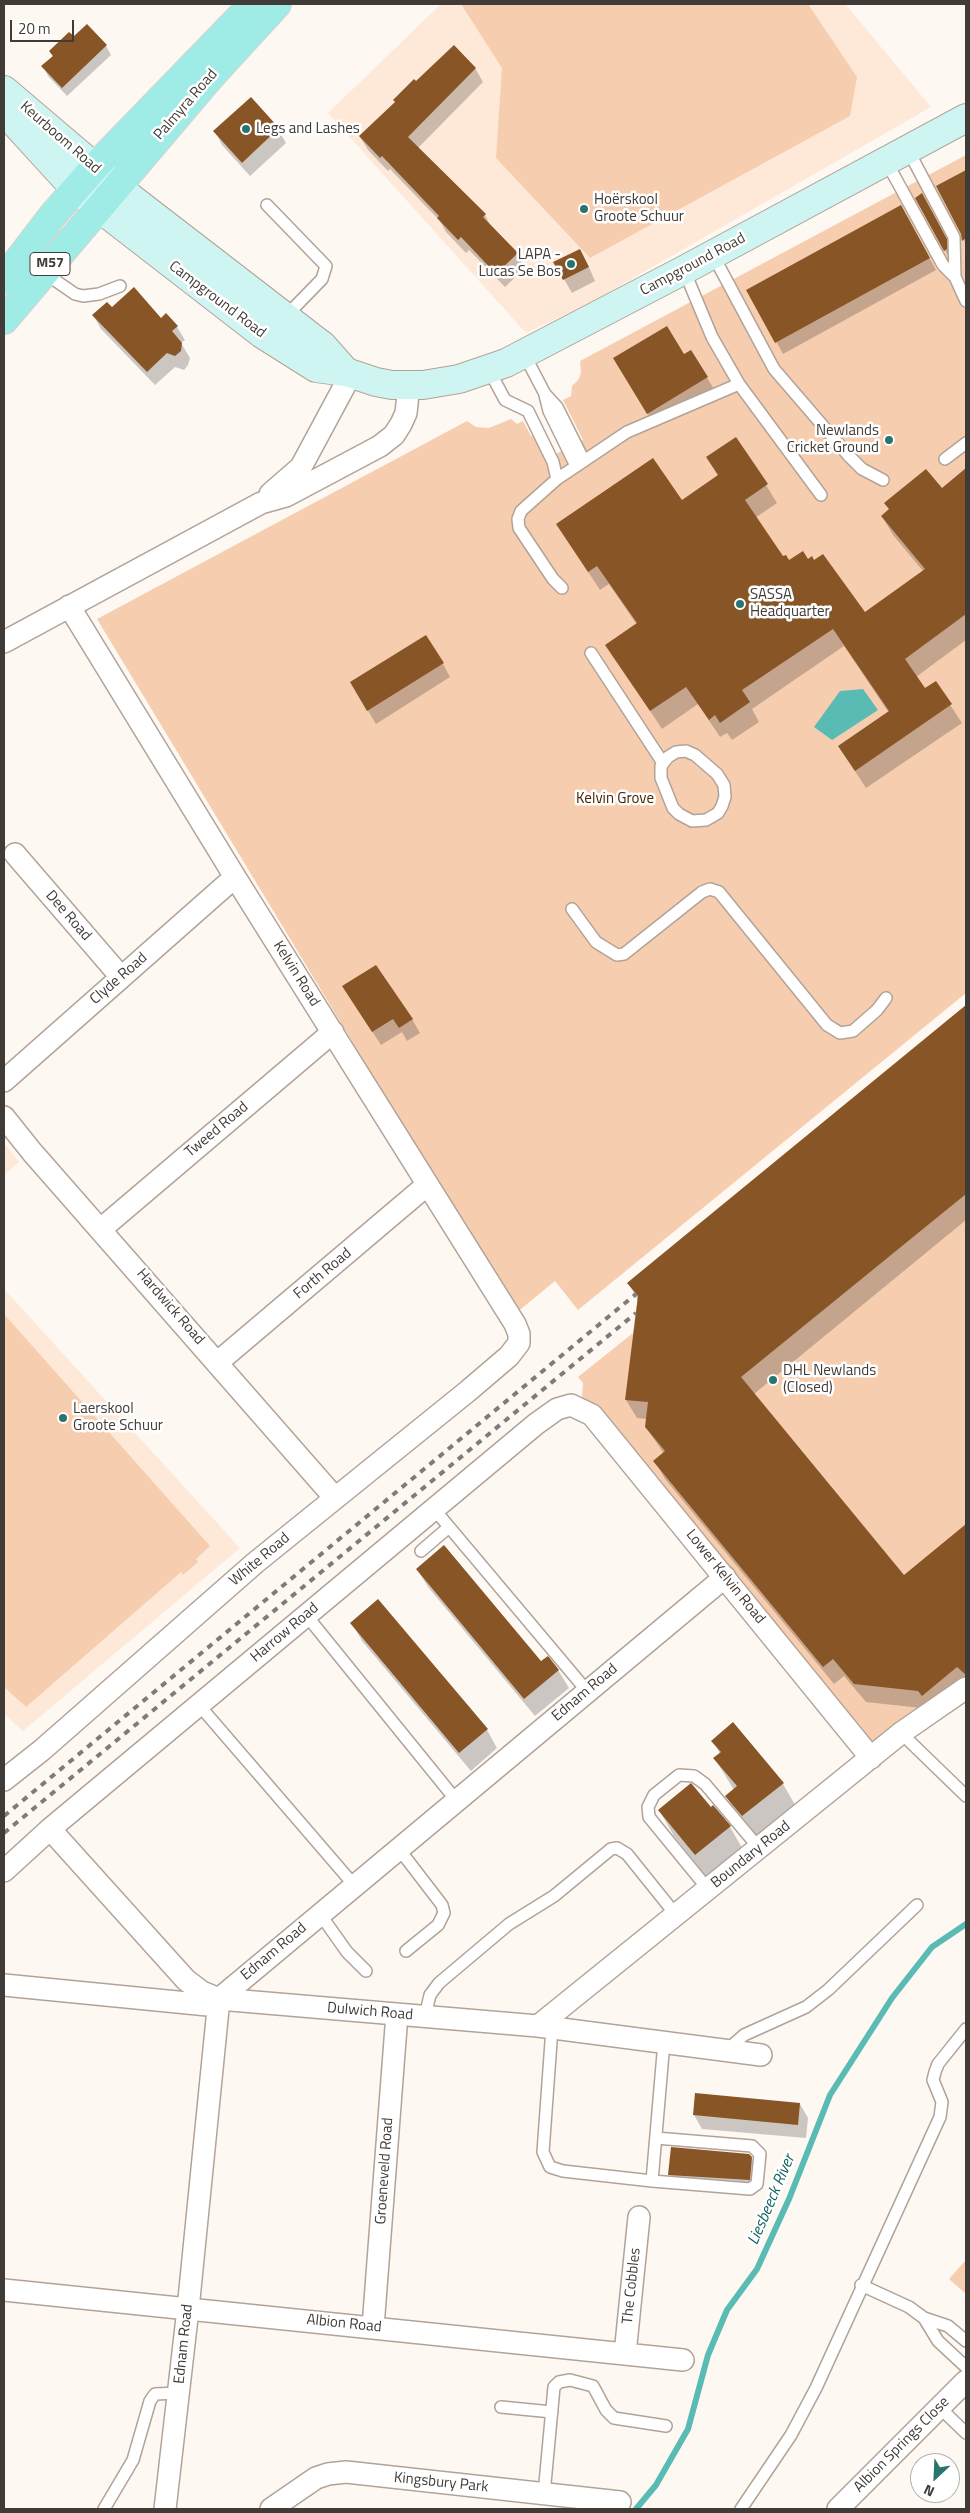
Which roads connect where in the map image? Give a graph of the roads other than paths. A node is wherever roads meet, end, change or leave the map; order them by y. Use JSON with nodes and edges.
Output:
{"nodes":[{"id":1,"x":253,"y":4,"type":"edge"},
{"id":2,"x":277,"y":4,"type":"edge"},
{"id":3,"x":4,"y":90,"type":"edge"},
{"id":4,"x":4,"y":111,"type":"edge"},
{"id":5,"x":966,"y":118,"type":"edge"},
{"id":6,"x":897,"y":156,"type":"junction"},
{"id":7,"x":94,"y":168,"type":"junction"},
{"id":8,"x":117,"y":186,"type":"junction"},
{"id":9,"x":76,"y":190,"type":"junction"},
{"id":10,"x":267,"y":206,"type":"dead end"},
{"id":11,"x":98,"y":208,"type":"junction"},
{"id":12,"x":713,"y":254,"type":"junction"},
{"id":13,"x":684,"y":270,"type":"junction"},
{"id":14,"x":43,"y":272,"type":"junction"},
{"id":15,"x":955,"y":277,"type":"junction"},
{"id":16,"x":4,"y":279,"type":"edge"},
{"id":17,"x":120,"y":286,"type":"dead end"},
{"id":18,"x":966,"y":301,"type":"edge"},
{"id":19,"x":284,"y":317,"type":"junction"},
{"id":20,"x":4,"y":320,"type":"edge"},
{"id":21,"x":523,"y":354,"type":"junction"},
{"id":22,"x":489,"y":370,"type":"junction"},
{"id":23,"x":348,"y":373,"type":"junction"},
{"id":24,"x":739,"y":384,"type":"junction"},
{"id":25,"x":409,"y":385,"type":"junction"},
{"id":26,"x":966,"y":443,"type":"edge"},
{"id":27,"x":945,"y":459,"type":"dead end"},
{"id":28,"x":580,"y":464,"type":"junction"},
{"id":29,"x":557,"y":479,"type":"junction"},
{"id":30,"x":883,"y":480,"type":"dead end"},
{"id":31,"x":822,"y":495,"type":"dead end"},
{"id":32,"x":261,"y":503,"type":"junction"},
{"id":33,"x":562,"y":588,"type":"dead end"},
{"id":34,"x":68,"y":606,"type":"junction"},
{"id":35,"x":4,"y":642,"type":"edge"},
{"id":36,"x":591,"y":653,"type":"dead end"},
{"id":37,"x":663,"y":763,"type":"junction"},
{"id":38,"x":16,"y":854,"type":"dead end"},
{"id":39,"x":235,"y":877,"type":"junction"},
{"id":40,"x":572,"y":909,"type":"dead end"},
{"id":41,"x":121,"y":977,"type":"junction"},
{"id":42,"x":886,"y":998,"type":"dead end"},
{"id":43,"x":333,"y":1032,"type":"junction"},
{"id":44,"x":4,"y":1081,"type":"edge"},
{"id":45,"x":4,"y":1117,"type":"edge"},
{"id":46,"x":427,"y":1185,"type":"junction"},
{"id":47,"x":101,"y":1229,"type":"junction"},
{"id":48,"x":519,"y":1343,"type":"joint"},
{"id":49,"x":218,"y":1362,"type":"junction"},
{"id":50,"x":571,"y":1405,"type":"joint"},
{"id":51,"x":336,"y":1498,"type":"junction"},
{"id":52,"x":434,"y":1508,"type":"junction"},
{"id":53,"x":449,"y":1526,"type":"junction"},
{"id":54,"x":421,"y":1551,"type":"dead end"},
{"id":55,"x":724,"y":1577,"type":"junction"},
{"id":56,"x":306,"y":1615,"type":"junction"},
{"id":57,"x":966,"y":1688,"type":"edge"},
{"id":58,"x":587,"y":1691,"type":"junction"},
{"id":59,"x":199,"y":1705,"type":"junction"},
{"id":60,"x":901,"y":1733,"type":"junction"},
{"id":61,"x":871,"y":1758,"type":"junction"},
{"id":62,"x":4,"y":1780,"type":"edge"},
{"id":63,"x":966,"y":1796,"type":"edge"},
{"id":64,"x":456,"y":1800,"type":"junction"},
{"id":65,"x":50,"y":1829,"type":"junction"},
{"id":66,"x":399,"y":1848,"type":"junction"},
{"id":67,"x":759,"y":1848,"type":"junction"},
{"id":68,"x":4,"y":1871,"type":"edge"},
{"id":69,"x":354,"y":1885,"type":"junction"},
{"id":70,"x":708,"y":1889,"type":"junction"},
{"id":71,"x":917,"y":1905,"type":"dead end"},
{"id":72,"x":320,"y":1914,"type":"junction"},
{"id":73,"x":676,"y":1915,"type":"junction"},
{"id":74,"x":406,"y":1951,"type":"dead end"},
{"id":75,"x":366,"y":1971,"type":"dead end"},
{"id":76,"x":4,"y":1985,"type":"edge"},
{"id":77,"x":218,"y":2002,"type":"junction"},
{"id":78,"x":398,"y":2014,"type":"junction"},
{"id":79,"x":426,"y":2016,"type":"junction"},
{"id":80,"x":545,"y":2027,"type":"junction"},
{"id":81,"x":966,"y":2029,"type":"edge"},
{"id":82,"x":664,"y":2042,"type":"junction"},
{"id":83,"x":727,"y":2050,"type":"junction"},
{"id":84,"x":761,"y":2055,"type":"dead end"},
{"id":85,"x":656,"y":2138,"type":"junction"},
{"id":86,"x":652,"y":2181,"type":"junction"},
{"id":87,"x":639,"y":2218,"type":"dead end"},
{"id":88,"x":862,"y":2285,"type":"junction"},
{"id":89,"x":4,"y":2290,"type":"edge"},
{"id":90,"x":188,"y":2309,"type":"junction"},
{"id":91,"x":924,"y":2318,"type":"junction"},
{"id":92,"x":373,"y":2327,"type":"junction"},
{"id":93,"x":966,"y":2342,"type":"edge"},
{"id":94,"x":625,"y":2354,"type":"junction"},
{"id":95,"x":683,"y":2360,"type":"dead end"},
{"id":96,"x":966,"y":2367,"type":"edge"},
{"id":97,"x":966,"y":2381,"type":"edge"},
{"id":98,"x":178,"y":2393,"type":"junction"},
{"id":99,"x":501,"y":2407,"type":"dead end"},
{"id":100,"x":939,"y":2407,"type":"junction"},
{"id":101,"x":552,"y":2412,"type":"junction"},
{"id":102,"x":666,"y":2426,"type":"dead end"},
{"id":103,"x":966,"y":2433,"type":"edge"},
{"id":104,"x":544,"y":2494,"type":"junction"},
{"id":105,"x":620,"y":2502,"type":"dead end"},
{"id":106,"x":104,"y":2509,"type":"edge"},
{"id":107,"x":165,"y":2509,"type":"edge"},
{"id":108,"x":271,"y":2509,"type":"edge"},
{"id":109,"x":742,"y":2509,"type":"edge"},
{"id":110,"x":838,"y":2509,"type":"edge"}],
"edges":[{"from":1,"to":7,"type":"main road","name":"Palmyra Road","number":"M57"},
{"from":2,"to":8,"type":"main road","name":"Palmyra Road","number":"M57"},
{"from":3,"to":7,"type":"main road","name":"Keurboom Road"},
{"from":4,"to":9,"type":"main road","name":"Keurboom Road"},
{"from":5,"to":6,"type":"main road","name":"Campground Road"},
{"from":6,"to":12,"type":"main road","name":"Campground Road"},
{"from":6,"to":15,"type":"lane"},
{"from":6,"to":15,"type":"lane"},
{"from":7,"to":8,"type":"main road","name":"Keurboom Road"},
{"from":7,"to":9,"type":"main road","name":"Palmyra Road","number":"M57"},
{"from":8,"to":11,"type":"main road","name":"Palmyra Road","number":"M57"},
{"from":8,"to":19,"type":"main road","name":"Campground Road"},
{"from":9,"to":11,"type":"main road","name":"Keurboom Road"},
{"from":9,"to":16,"type":"main road","number":"M57"},
{"from":10,"to":19,"type":"lane"},
{"from":11,"to":14,"type":"main road","number":"M57"},
{"from":11,"to":23,"type":"main road","name":"Campground Road"},
{"from":12,"to":13,"type":"main road","name":"Campground Road"},
{"from":12,"to":30,"type":"lane"},
{"from":13,"to":21,"type":"main road","name":"Campground Road"},
{"from":13,"to":24,"type":"lane"},
{"from":14,"to":17,"type":"lane"},
{"from":14,"to":20,"type":"main road","number":"M57"},
{"from":15,"to":18,"type":"lane"},
{"from":19,"to":23,"type":"main road","name":"Campground Road"},
{"from":21,"to":22,"type":"main road","name":"Campground Road"},
{"from":21,"to":28,"type":"lane"},
{"from":22,"to":25,"type":"main road","name":"Campground Road"},
{"from":22,"to":29,"type":"lane"},
{"from":23,"to":25,"type":"main road","name":"Campground Road"},
{"from":23,"to":32,"type":"street"},
{"from":24,"to":28,"type":"lane"},
{"from":24,"to":31,"type":"lane"},
{"from":25,"to":32,"type":"street"},
{"from":26,"to":27,"type":"lane"},
{"from":28,"to":29,"type":"lane"},
{"from":29,"to":33,"type":"lane"},
{"from":32,"to":34,"type":"street"},
{"from":34,"to":35,"type":"street"},
{"from":34,"to":39,"type":"street","name":"Kelvin Road"},
{"from":36,"to":37,"type":"lane"},
{"from":37,"to":37,"type":"lane"},
{"from":38,"to":41,"type":"street","name":"Dee Road"},
{"from":39,"to":41,"type":"street","name":"Clyde Road"},
{"from":39,"to":43,"type":"street","name":"Kelvin Road"},
{"from":40,"to":42,"type":"lane"},
{"from":41,"to":44,"type":"street","name":"Clyde Road"},
{"from":43,"to":46,"type":"street","name":"Kelvin Road"},
{"from":43,"to":47,"type":"street","name":"Tweed Road"},
{"from":45,"to":47,"type":"street","name":"Hardwick Road"},
{"from":46,"to":48,"type":"street","name":"Kelvin Road"},
{"from":46,"to":49,"type":"street","name":"Forth Road"},
{"from":47,"to":49,"type":"street","name":"Hardwick Road"},
{"from":48,"to":51,"type":"street","name":"White Road"},
{"from":49,"to":51,"type":"street","name":"Hardwick Road"},
{"from":50,"to":52,"type":"street","name":"Harrow Road"},
{"from":50,"to":55,"type":"street","name":"Lower Kelvin Road"},
{"from":51,"to":62,"type":"street","name":"White Road"},
{"from":52,"to":53,"type":"lane"},
{"from":52,"to":56,"type":"street","name":"Harrow Road"},
{"from":53,"to":54,"type":"lane"},
{"from":53,"to":58,"type":"lane"},
{"from":55,"to":58,"type":"street","name":"Ednam Road"},
{"from":55,"to":61,"type":"street","name":"Lower Kelvin Road"},
{"from":56,"to":59,"type":"street","name":"Harrow Road"},
{"from":56,"to":64,"type":"lane"},
{"from":57,"to":60,"type":"street","name":"Boundary Road"},
{"from":58,"to":64,"type":"street","name":"Ednam Road"},
{"from":59,"to":65,"type":"street","name":"Harrow Road"},
{"from":59,"to":69,"type":"lane"},
{"from":60,"to":61,"type":"street","name":"Boundary Road"},
{"from":60,"to":63,"type":"lane"},
{"from":61,"to":67,"type":"street","name":"Boundary Road"},
{"from":64,"to":66,"type":"street","name":"Ednam Road"},
{"from":65,"to":68,"type":"street","name":"Harrow Road"},
{"from":65,"to":77,"type":"street","name":"Dulwich Road"},
{"from":66,"to":69,"type":"street","name":"Ednam Road"},
{"from":66,"to":74,"type":"lane"},
{"from":67,"to":70,"type":"street","name":"Boundary Road"},
{"from":67,"to":70,"type":"lane"},
{"from":69,"to":72,"type":"street","name":"Ednam Road"},
{"from":70,"to":73,"type":"street","name":"Boundary Road"},
{"from":71,"to":83,"type":"lane"},
{"from":72,"to":75,"type":"lane"},
{"from":72,"to":77,"type":"street","name":"Ednam Road"},
{"from":73,"to":79,"type":"lane"},
{"from":73,"to":80,"type":"street","name":"Boundary Road"},
{"from":76,"to":77,"type":"street"},
{"from":77,"to":78,"type":"street","name":"Dulwich Road"},
{"from":77,"to":90,"type":"street","name":"Ednam Road"},
{"from":78,"to":79,"type":"street","name":"Dulwich Road"},
{"from":78,"to":92,"type":"street","name":"Groeneveld Road"},
{"from":79,"to":80,"type":"street","name":"Dulwich Road"},
{"from":80,"to":82,"type":"street","name":"Dulwich Road"},
{"from":80,"to":86,"type":"lane"},
{"from":81,"to":88,"type":"lane"},
{"from":82,"to":83,"type":"street","name":"Dulwich Road"},
{"from":82,"to":85,"type":"lane"},
{"from":83,"to":84,"type":"street","name":"Dulwich Road"},
{"from":85,"to":86,"type":"lane"},
{"from":85,"to":86,"type":"lane"},
{"from":87,"to":94,"type":"street","name":"The Cobbles"},
{"from":88,"to":91,"type":"lane"},
{"from":88,"to":109,"type":"lane"},
{"from":89,"to":90,"type":"street","name":"Albion Road"},
{"from":90,"to":92,"type":"street","name":"Albion Road"},
{"from":90,"to":98,"type":"street","name":"Ednam Road"},
{"from":91,"to":93,"type":"lane"},
{"from":91,"to":96,"type":"lane"},
{"from":92,"to":94,"type":"street","name":"Albion Road"},
{"from":94,"to":95,"type":"street","name":"Albion Road"},
{"from":97,"to":100,"type":"street","name":"Albion Springs Close"},
{"from":98,"to":106,"type":"lane"},
{"from":98,"to":107,"type":"street","name":"Ednam Road"},
{"from":99,"to":101,"type":"lane"},
{"from":100,"to":103,"type":"lane"},
{"from":100,"to":110,"type":"street","name":"Albion Springs Close"},
{"from":101,"to":102,"type":"lane"},
{"from":101,"to":104,"type":"lane"},
{"from":104,"to":105,"type":"street","name":"Kingsbury Park"},
{"from":104,"to":108,"type":"street","name":"Kingsbury Park"}]}
